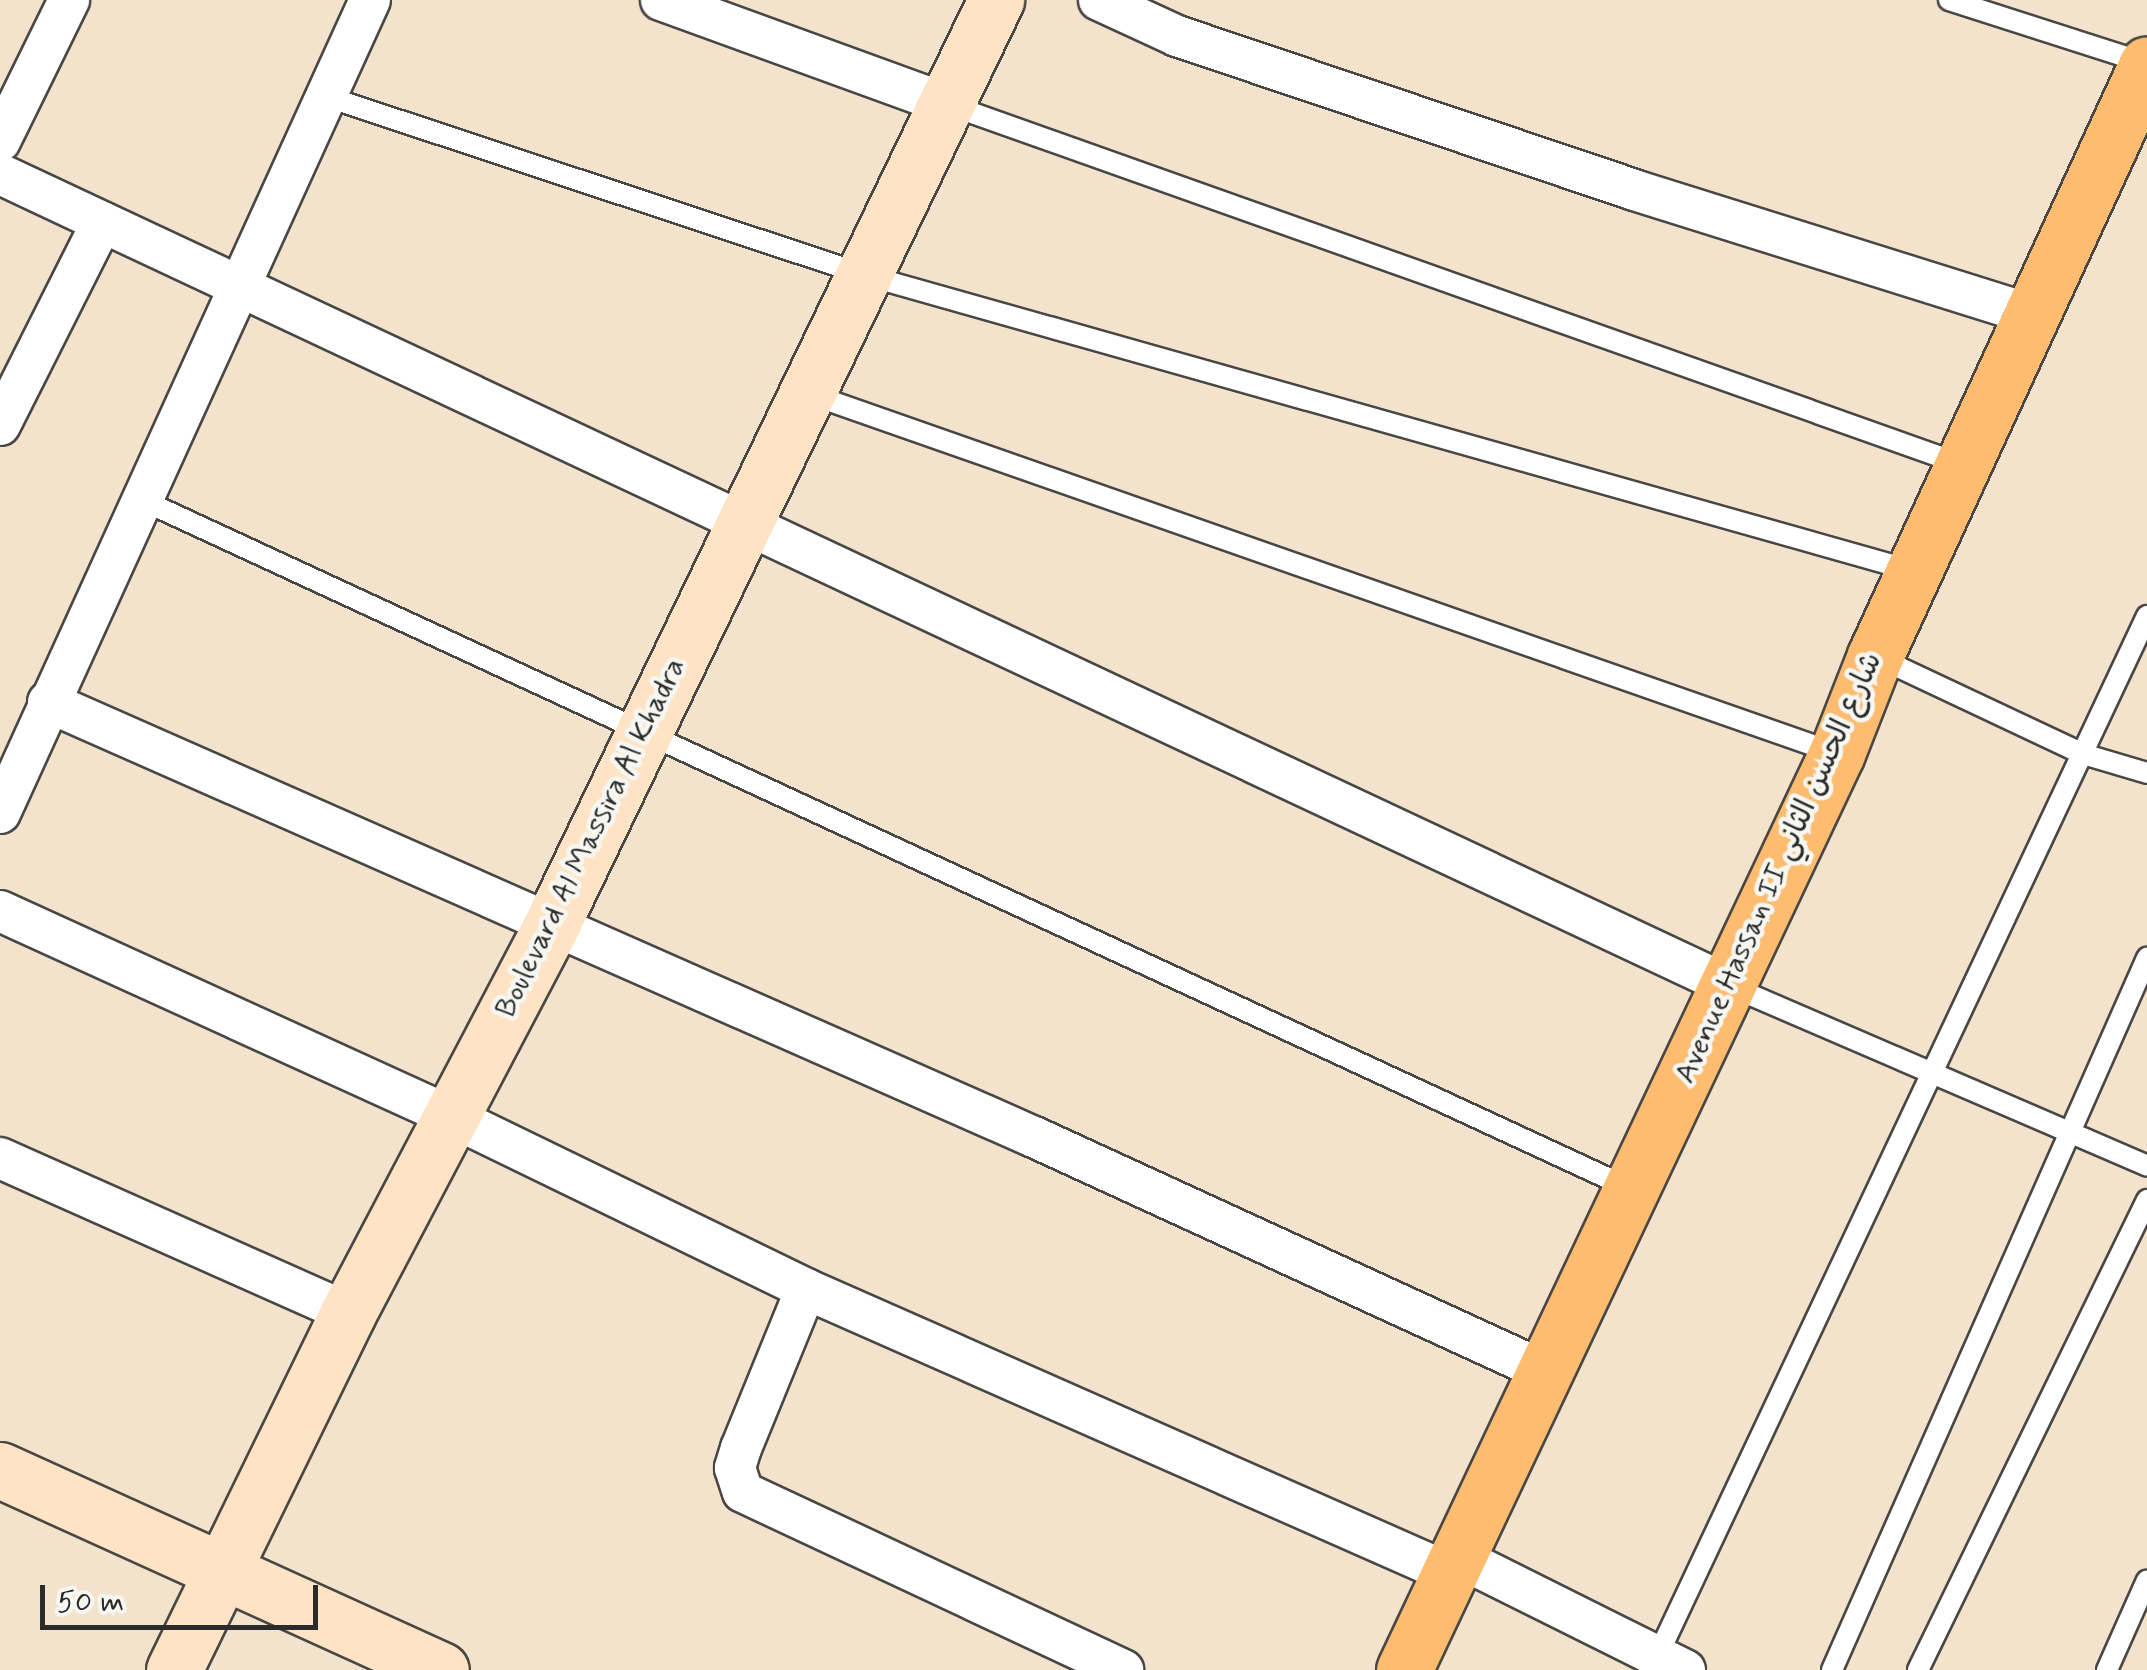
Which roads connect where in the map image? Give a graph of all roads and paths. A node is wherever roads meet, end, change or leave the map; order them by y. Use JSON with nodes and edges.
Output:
{"nodes":[{"id":1,"x":69,"y":0,"type":"edge"},
{"id":2,"x":370,"y":0,"type":"edge"},
{"id":3,"x":661,"y":0,"type":"edge"},
{"id":4,"x":996,"y":0,"type":"edge"},
{"id":5,"x":1099,"y":0,"type":"edge"},
{"id":6,"x":1949,"y":0,"type":"edge"},
{"id":7,"x":2147,"y":64,"type":"edge"},
{"id":8,"x":328,"y":97,"type":"junction"},
{"id":9,"x":947,"y":104,"type":"junction"},
{"id":10,"x":0,"y":141,"type":"edge"},
{"id":11,"x":0,"y":174,"type":"edge"},
{"id":12,"x":102,"y":222,"type":"junction"},
{"id":13,"x":865,"y":274,"type":"junction"},
{"id":14,"x":243,"y":288,"type":"junction"},
{"id":15,"x":2034,"y":314,"type":"junction"},
{"id":16,"x":808,"y":394,"type":"junction"},
{"id":17,"x":0,"y":425,"type":"edge"},
{"id":18,"x":1963,"y":464,"type":"junction"},
{"id":19,"x":140,"y":498,"type":"junction"},
{"id":20,"x":746,"y":521,"type":"junction"},
{"id":21,"x":1916,"y":572,"type":"junction"},
{"id":22,"x":2147,"y":616,"type":"edge"},
{"id":23,"x":1875,"y":656,"type":"junction"},
{"id":24,"x":48,"y":702,"type":"junction"},
{"id":25,"x":646,"y":728,"type":"junction"},
{"id":26,"x":1837,"y":754,"type":"junction"},
{"id":27,"x":2083,"y":754,"type":"junction"},
{"id":28,"x":2147,"y":773,"type":"edge"},
{"id":29,"x":0,"y":812,"type":"edge"},
{"id":30,"x":0,"y":911,"type":"edge"},
{"id":31,"x":550,"y":928,"type":"junction"},
{"id":32,"x":2147,"y":958,"type":"edge"},
{"id":33,"x":1728,"y":985,"type":"junction"},
{"id":34,"x":1933,"y":1068,"type":"junction"},
{"id":35,"x":450,"y":1116,"type":"junction"},
{"id":36,"x":2070,"y":1130,"type":"junction"},
{"id":37,"x":0,"y":1158,"type":"edge"},
{"id":38,"x":2147,"y":1166,"type":"edge"},
{"id":39,"x":1631,"y":1189,"type":"junction"},
{"id":40,"x":2147,"y":1200,"type":"edge"},
{"id":41,"x":806,"y":1289,"type":"junction"},
{"id":42,"x":348,"y":1313,"type":"junction"},
{"id":43,"x":1546,"y":1372,"type":"junction"},
{"id":44,"x":0,"y":1470,"type":"edge"},
{"id":45,"x":1452,"y":1564,"type":"junction"},
{"id":46,"x":224,"y":1569,"type":"junction"},
{"id":47,"x":2147,"y":1580,"type":"edge"},
{"id":48,"x":1664,"y":1665,"type":"edge"},
{"id":49,"x":174,"y":1670,"type":"edge"},
{"id":50,"x":441,"y":1670,"type":"edge"},
{"id":51,"x":1123,"y":1670,"type":"edge"},
{"id":52,"x":1404,"y":1670,"type":"edge"},
{"id":53,"x":1832,"y":1670,"type":"edge"},
{"id":54,"x":1918,"y":1670,"type":"edge"},
{"id":55,"x":2107,"y":1670,"type":"edge"}],
"edges":[{"from":1,"to":10,"type":"street"},
{"from":2,"to":8,"type":"street"},
{"from":3,"to":9,"type":"street"},
{"from":4,"to":9,"type":"street","name":"Boulevard Al Massira Al Khadra"},
{"from":5,"to":15,"type":"street"},
{"from":6,"to":7,"type":"lane"},
{"from":7,"to":15,"type":"main road","name":"Avenue Hassan II شارع الحسن الثاني"},
{"from":8,"to":13,"type":"lane"},
{"from":8,"to":14,"type":"street"},
{"from":9,"to":13,"type":"street","name":"Boulevard Al Massira Al Khadra"},
{"from":9,"to":18,"type":"lane"},
{"from":11,"to":12,"type":"street"},
{"from":12,"to":14,"type":"street"},
{"from":12,"to":17,"type":"street"},
{"from":13,"to":16,"type":"street","name":"Boulevard Al Massira Al Khadra"},
{"from":13,"to":21,"type":"lane"},
{"from":14,"to":19,"type":"street"},
{"from":14,"to":20,"type":"street"},
{"from":15,"to":18,"type":"main road","name":"Avenue Hassan II شارع الحسن الثاني"},
{"from":16,"to":20,"type":"street","name":"Boulevard Al Massira Al Khadra"},
{"from":16,"to":26,"type":"lane"},
{"from":18,"to":21,"type":"main road","name":"Avenue Hassan II شارع الحسن الثاني"},
{"from":19,"to":24,"type":"street"},
{"from":19,"to":25,"type":"lane"},
{"from":20,"to":25,"type":"street","name":"Boulevard Al Massira Al Khadra"},
{"from":20,"to":33,"type":"street"},
{"from":21,"to":23,"type":"main road","name":"Avenue Hassan II شارع الحسن الثاني"},
{"from":22,"to":27,"type":"lane"},
{"from":23,"to":26,"type":"main road","name":"Avenue Hassan II شارع الحسن الثاني"},
{"from":23,"to":27,"type":"lane"},
{"from":24,"to":29,"type":"street"},
{"from":24,"to":31,"type":"street"},
{"from":25,"to":31,"type":"street","name":"Boulevard Al Massira Al Khadra"},
{"from":25,"to":39,"type":"lane"},
{"from":26,"to":33,"type":"main road","name":"Avenue Hassan II شارع الحسن الثاني"},
{"from":27,"to":28,"type":"lane"},
{"from":27,"to":34,"type":"lane"},
{"from":30,"to":35,"type":"street"},
{"from":31,"to":35,"type":"street","name":"Boulevard Al Massira Al Khadra"},
{"from":31,"to":43,"type":"street"},
{"from":32,"to":36,"type":"lane"},
{"from":33,"to":34,"type":"lane"},
{"from":33,"to":39,"type":"main road","name":"Avenue Hassan II شارع الحسن الثاني"},
{"from":34,"to":36,"type":"lane"},
{"from":34,"to":48,"type":"lane"},
{"from":35,"to":41,"type":"street"},
{"from":35,"to":42,"type":"street","name":"Boulevard Al Massira Al Khadra"},
{"from":36,"to":38,"type":"lane"},
{"from":36,"to":53,"type":"lane"},
{"from":37,"to":42,"type":"street"},
{"from":39,"to":43,"type":"main road","name":"Avenue Hassan II شارع الحسن الثاني"},
{"from":40,"to":54,"type":"lane"},
{"from":41,"to":45,"type":"street"},
{"from":41,"to":51,"type":"street"},
{"from":42,"to":46,"type":"street","name":"Boulevard Al Massira Al Khadra"},
{"from":43,"to":45,"type":"main road","name":"Avenue Hassan II شارع الحسن الثاني"},
{"from":44,"to":46,"type":"street"},
{"from":45,"to":48,"type":"street"},
{"from":45,"to":52,"type":"main road","name":"Avenue Hassan II شارع الحسن الثاني"},
{"from":46,"to":49,"type":"street","name":"Boulevard Al Massira Al Khadra"},
{"from":46,"to":50,"type":"street"},
{"from":47,"to":55,"type":"lane"}]}
